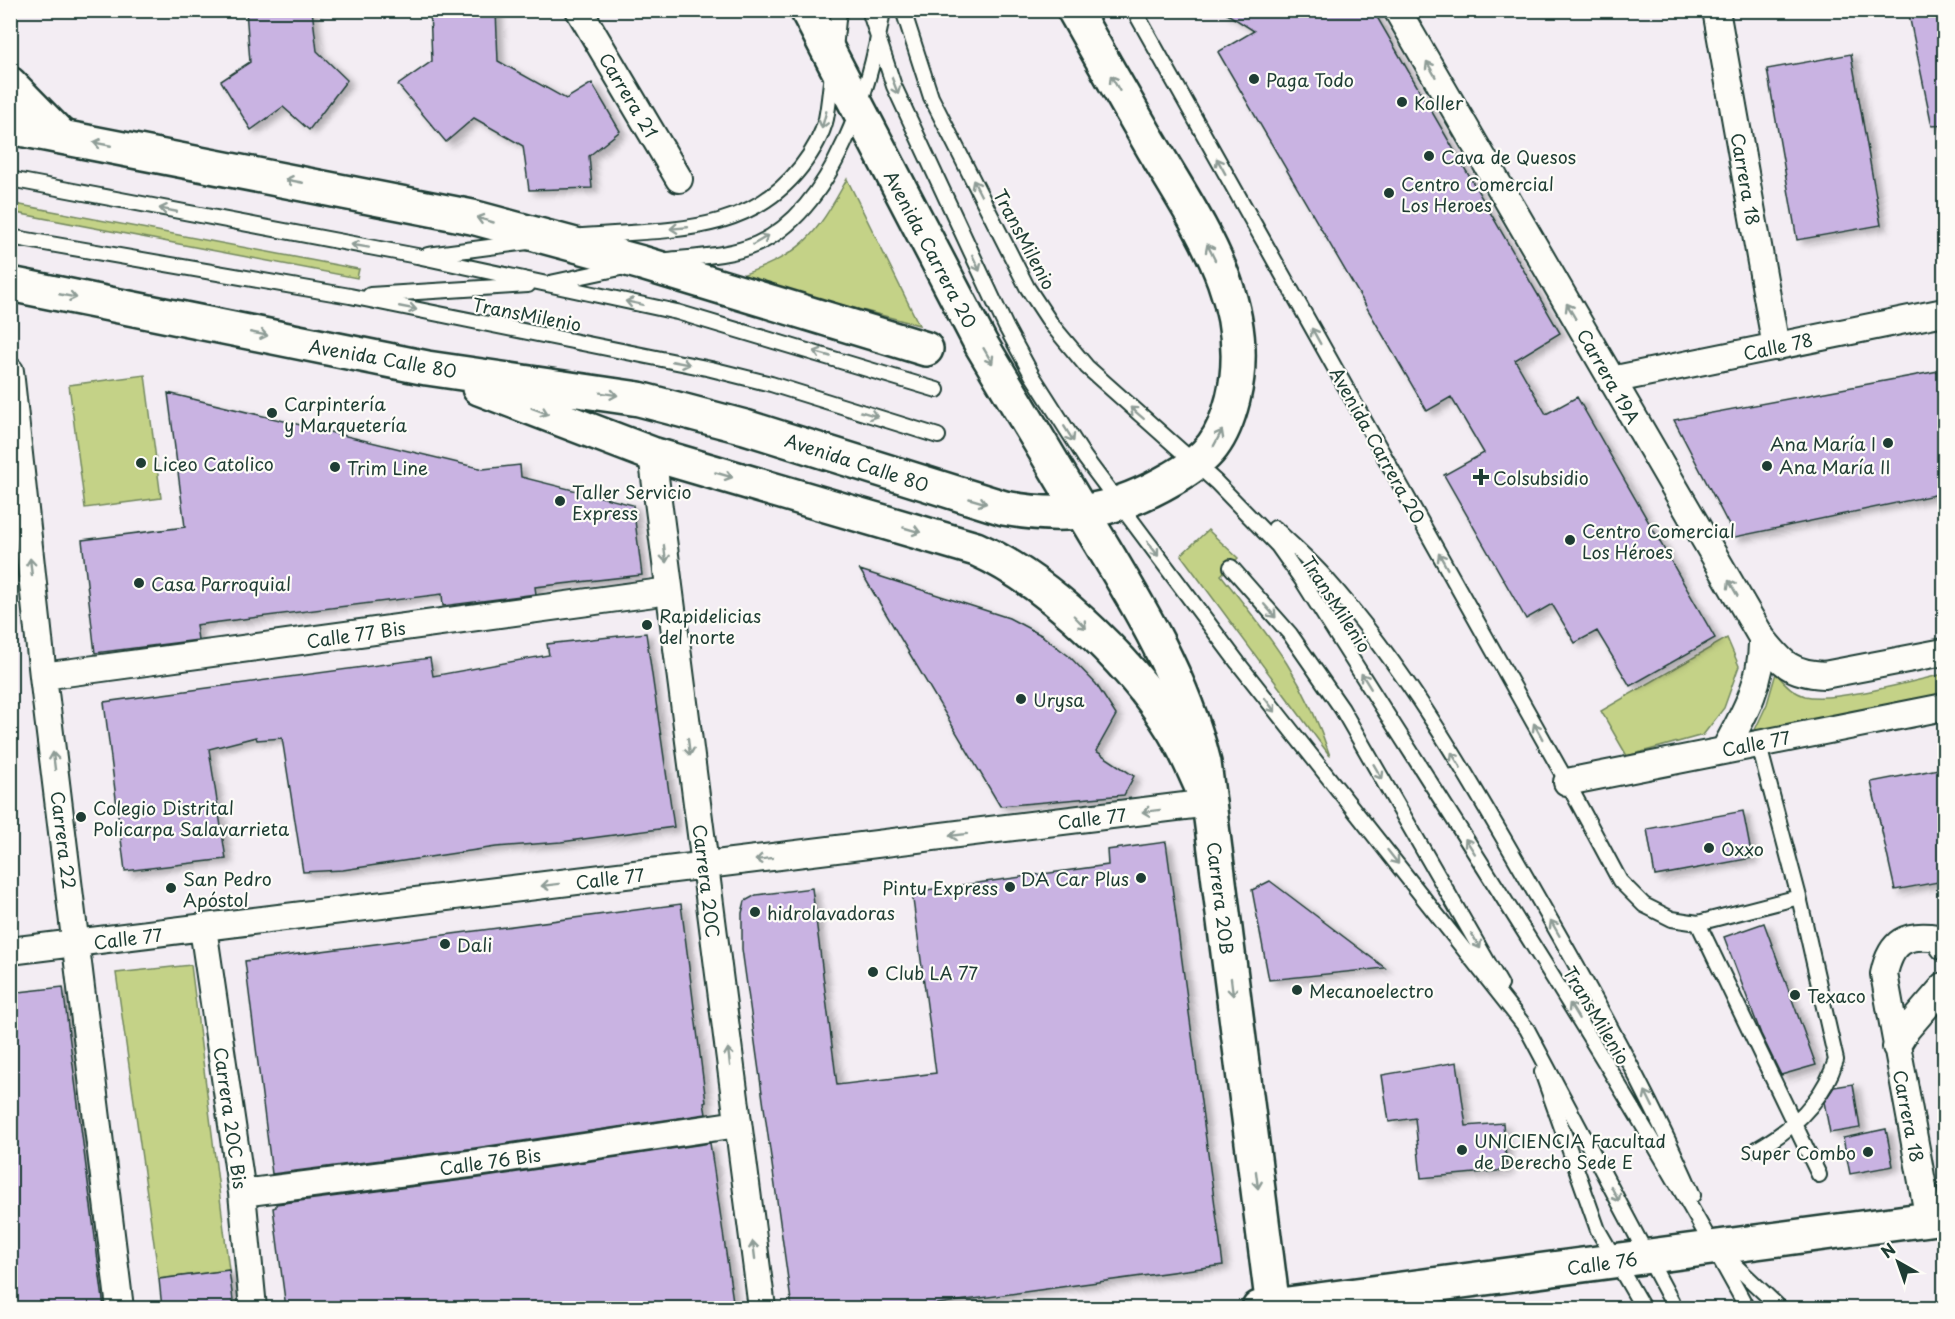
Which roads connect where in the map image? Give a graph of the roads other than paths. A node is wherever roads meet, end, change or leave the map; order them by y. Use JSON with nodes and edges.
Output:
{"nodes":[{"id":1,"x":579,"y":10,"type":"edge"},
{"id":2,"x":807,"y":10,"type":"edge"},
{"id":3,"x":839,"y":10,"type":"edge"},
{"id":4,"x":869,"y":10,"type":"edge"},
{"id":5,"x":883,"y":10,"type":"edge"},
{"id":6,"x":903,"y":10,"type":"edge"},
{"id":7,"x":1074,"y":10,"type":"edge"},
{"id":8,"x":1134,"y":10,"type":"edge"},
{"id":9,"x":1397,"y":10,"type":"edge"},
{"id":10,"x":1716,"y":10,"type":"edge"},
{"id":11,"x":878,"y":39,"type":"junction"},
{"id":12,"x":834,"y":62,"type":"junction"},
{"id":13,"x":10,"y":84,"type":"edge"},
{"id":14,"x":858,"y":108,"type":"junction"},
{"id":15,"x":10,"y":128,"type":"edge"},
{"id":16,"x":61,"y":136,"type":"junction"},
{"id":17,"x":10,"y":179,"type":"edge"},
{"id":18,"x":680,"y":179,"type":"dead end"},
{"id":19,"x":10,"y":237,"type":"edge"},
{"id":20,"x":550,"y":239,"type":"junction"},
{"id":21,"x":417,"y":256,"type":"junction"},
{"id":22,"x":642,"y":263,"type":"junction"},
{"id":23,"x":10,"y":284,"type":"edge"},
{"id":24,"x":545,"y":284,"type":"junction"},
{"id":25,"x":350,"y":296,"type":"junction"},
{"id":26,"x":1944,"y":312,"type":"edge"},
{"id":27,"x":1776,"y":346,"type":"junction"},
{"id":28,"x":926,"y":349,"type":"dead end"},
{"id":29,"x":427,"y":368,"type":"junction"},
{"id":30,"x":10,"y":371,"type":"edge"},
{"id":31,"x":1611,"y":380,"type":"junction"},
{"id":32,"x":938,"y":390,"type":"dead end"},
{"id":33,"x":938,"y":436,"type":"dead end"},
{"id":34,"x":652,"y":454,"type":"junction"},
{"id":35,"x":15,"y":462,"type":"edge"},
{"id":36,"x":1198,"y":464,"type":"junction"},
{"id":37,"x":1118,"y":503,"type":"junction"},
{"id":38,"x":1083,"y":513,"type":"junction"},
{"id":39,"x":1275,"y":528,"type":"dead end"},
{"id":40,"x":1231,"y":567,"type":"dead end"},
{"id":41,"x":669,"y":591,"type":"junction"},
{"id":42,"x":1762,"y":638,"type":"junction"},
{"id":43,"x":1944,"y":652,"type":"edge"},
{"id":44,"x":43,"y":676,"type":"junction"},
{"id":45,"x":1944,"y":707,"type":"edge"},
{"id":46,"x":1758,"y":742,"type":"junction"},
{"id":47,"x":1725,"y":749,"type":"junction"},
{"id":48,"x":1567,"y":782,"type":"junction"},
{"id":49,"x":1209,"y":803,"type":"junction"},
{"id":50,"x":705,"y":866,"type":"junction"},
{"id":51,"x":1798,"y":897,"type":"junction"},
{"id":52,"x":1698,"y":923,"type":"junction"},
{"id":53,"x":203,"y":928,"type":"junction"},
{"id":54,"x":77,"y":944,"type":"junction"},
{"id":55,"x":1944,"y":947,"type":"edge"},
{"id":56,"x":10,"y":951,"type":"edge"},
{"id":57,"x":1944,"y":986,"type":"edge"},
{"id":58,"x":1527,"y":1029,"type":"junction"},
{"id":59,"x":1896,"y":1047,"type":"junction"},
{"id":60,"x":738,"y":1124,"type":"junction"},
{"id":61,"x":1795,"y":1124,"type":"junction"},
{"id":62,"x":1757,"y":1149,"type":"dead end"},
{"id":63,"x":1820,"y":1175,"type":"dead end"},
{"id":64,"x":242,"y":1193,"type":"junction"},
{"id":65,"x":1937,"y":1219,"type":"edge"},
{"id":66,"x":1716,"y":1248,"type":"junction"},
{"id":67,"x":1648,"y":1257,"type":"junction"},
{"id":68,"x":1616,"y":1261,"type":"junction"},
{"id":69,"x":120,"y":1308,"type":"edge"},
{"id":70,"x":252,"y":1308,"type":"edge"},
{"id":71,"x":762,"y":1308,"type":"edge"},
{"id":72,"x":1268,"y":1308,"type":"edge"},
{"id":73,"x":1643,"y":1308,"type":"edge"},
{"id":74,"x":1675,"y":1308,"type":"edge"},
{"id":75,"x":1747,"y":1308,"type":"edge"},
{"id":76,"x":1780,"y":1308,"type":"edge"}],
"edges":[{"from":1,"to":18,"type":"street","name":"Carrera 21"},
{"from":2,"to":12,"type":"main road","name":"Avenida Carrera 20"},
{"from":3,"to":12,"type":"lane","name":"TransMilenio"},
{"from":4,"to":11,"type":"lane","name":"TransMilenio"},
{"from":5,"to":11,"type":"lane","name":"TransMilenio"},
{"from":36,"to":6,"type":"lane","name":"TransMilenio","one_way":true},
{"from":36,"to":7,"type":"main road","name":"Avenida Calle 80","one_way":true},
{"from":48,"to":8,"type":"lane","name":"Avenida Carrera 20","one_way":true},
{"from":31,"to":9,"type":"street","name":"Carrera 19A","one_way":true},
{"from":10,"to":27,"type":"street","name":"Carrera 18"},
{"from":11,"to":14,"type":"lane","name":"TransMilenio"},
{"from":11,"to":37,"type":"lane","name":"TransMilenio","one_way":true},
{"from":12,"to":14,"type":"main road","name":"Avenida Carrera 20"},
{"from":12,"to":20,"type":"lane","name":"TransMilenio","one_way":true},
{"from":13,"to":16,"type":"main road"},
{"from":22,"to":14,"type":"lane","name":"TransMilenio","one_way":true},
{"from":14,"to":38,"type":"main road","name":"Avenida Carrera 20","one_way":true},
{"from":15,"to":16,"type":"main road"},
{"from":20,"to":16,"type":"main road","one_way":true},
{"from":21,"to":17,"type":"lane","name":"TransMilenio","one_way":true},
{"from":19,"to":25,"type":"lane","name":"TransMilenio"},
{"from":20,"to":21,"type":"lane","name":"TransMilenio"},
{"from":20,"to":22,"type":"main road"},
{"from":21,"to":24,"type":"lane","name":"TransMilenio"},
{"from":22,"to":24,"type":"lane","name":"TransMilenio"},
{"from":22,"to":28,"type":"main road"},
{"from":23,"to":29,"type":"main road","name":"Avenida Calle 80","one_way":true},
{"from":24,"to":25,"type":"lane","name":"TransMilenio"},
{"from":32,"to":24,"type":"lane","name":"TransMilenio","one_way":true},
{"from":25,"to":33,"type":"lane","name":"TransMilenio","one_way":true},
{"from":26,"to":27,"type":"street","name":"Calle 78"},
{"from":27,"to":31,"type":"street","name":"Calle 78"},
{"from":29,"to":34,"type":"main road","one_way":true},
{"from":29,"to":38,"type":"main road","name":"Avenida Calle 80","one_way":true},
{"from":30,"to":35,"type":"street","name":"Carrera 22"},
{"from":42,"to":31,"type":"street","name":"Carrera 19A","one_way":true},
{"from":34,"to":41,"type":"street","name":"Carrera 20C","one_way":true},
{"from":34,"to":49,"type":"main road","one_way":true},
{"from":44,"to":35,"type":"street","name":"Carrera 22","one_way":true},
{"from":36,"to":37,"type":"main road","name":"Avenida Calle 80"},
{"from":66,"to":36,"type":"lane","name":"TransMilenio","one_way":true},
{"from":37,"to":38,"type":"main road","name":"Avenida Calle 80"},
{"from":37,"to":58,"type":"lane","name":"TransMilenio","one_way":true},
{"from":38,"to":49,"type":"main road","name":"Carrera 20B"},
{"from":66,"to":39,"type":"lane","name":"TransMilenio","one_way":true},
{"from":40,"to":58,"type":"lane","name":"TransMilenio","one_way":true},
{"from":41,"to":44,"type":"street","name":"Calle 77 Bis"},
{"from":41,"to":50,"type":"street","name":"Carrera 20C","one_way":true},
{"from":42,"to":43,"type":"street"},
{"from":42,"to":47,"type":"street"},
{"from":54,"to":44,"type":"street","name":"Carrera 22","one_way":true},
{"from":45,"to":46,"type":"street","name":"Calle 77"},
{"from":46,"to":47,"type":"street","name":"Calle 77"},
{"from":46,"to":51,"type":"lane"},
{"from":47,"to":48,"type":"street","name":"Calle 77"},
{"from":48,"to":52,"type":"lane","name":"Avenida Carrera 20"},
{"from":49,"to":50,"type":"street","name":"Calle 77","one_way":true},
{"from":49,"to":72,"type":"main road","name":"Carrera 20B","one_way":true},
{"from":50,"to":53,"type":"street","name":"Calle 77","one_way":true},
{"from":60,"to":50,"type":"street","name":"Carrera 20C","one_way":true},
{"from":51,"to":52,"type":"lane"},
{"from":51,"to":61,"type":"lane"},
{"from":52,"to":61,"type":"lane"},
{"from":53,"to":54,"type":"street","name":"Calle 77"},
{"from":53,"to":64,"type":"street","name":"Carrera 20C Bis"},
{"from":54,"to":56,"type":"street","name":"Calle 77"},
{"from":54,"to":69,"type":"street","name":"Carrera 22"},
{"from":55,"to":59,"type":"street","name":"Carrera 18"},
{"from":57,"to":59,"type":"street","name":"Carrera 18"},
{"from":58,"to":67,"type":"lane","name":"TransMilenio","one_way":true},
{"from":58,"to":68,"type":"lane","name":"TransMilenio"},
{"from":59,"to":65,"type":"street","name":"Carrera 18"},
{"from":60,"to":64,"type":"street","name":"Calle 76 Bis"},
{"from":71,"to":60,"type":"street","name":"Carrera 20C","one_way":true},
{"from":61,"to":62,"type":"lane"},
{"from":61,"to":63,"type":"lane"},
{"from":64,"to":70,"type":"street","name":"Carrera 20C Bis"},
{"from":65,"to":66,"type":"main road","name":"Calle 76"},
{"from":66,"to":67,"type":"main road","name":"Calle 76"},
{"from":66,"to":75,"type":"lane","name":"TransMilenio"},
{"from":66,"to":76,"type":"lane","name":"TransMilenio"},
{"from":67,"to":68,"type":"main road","name":"Calle 76"},
{"from":67,"to":74,"type":"lane","name":"TransMilenio"},
{"from":68,"to":72,"type":"main road","name":"Calle 76"},
{"from":68,"to":73,"type":"lane","name":"TransMilenio"}]}
